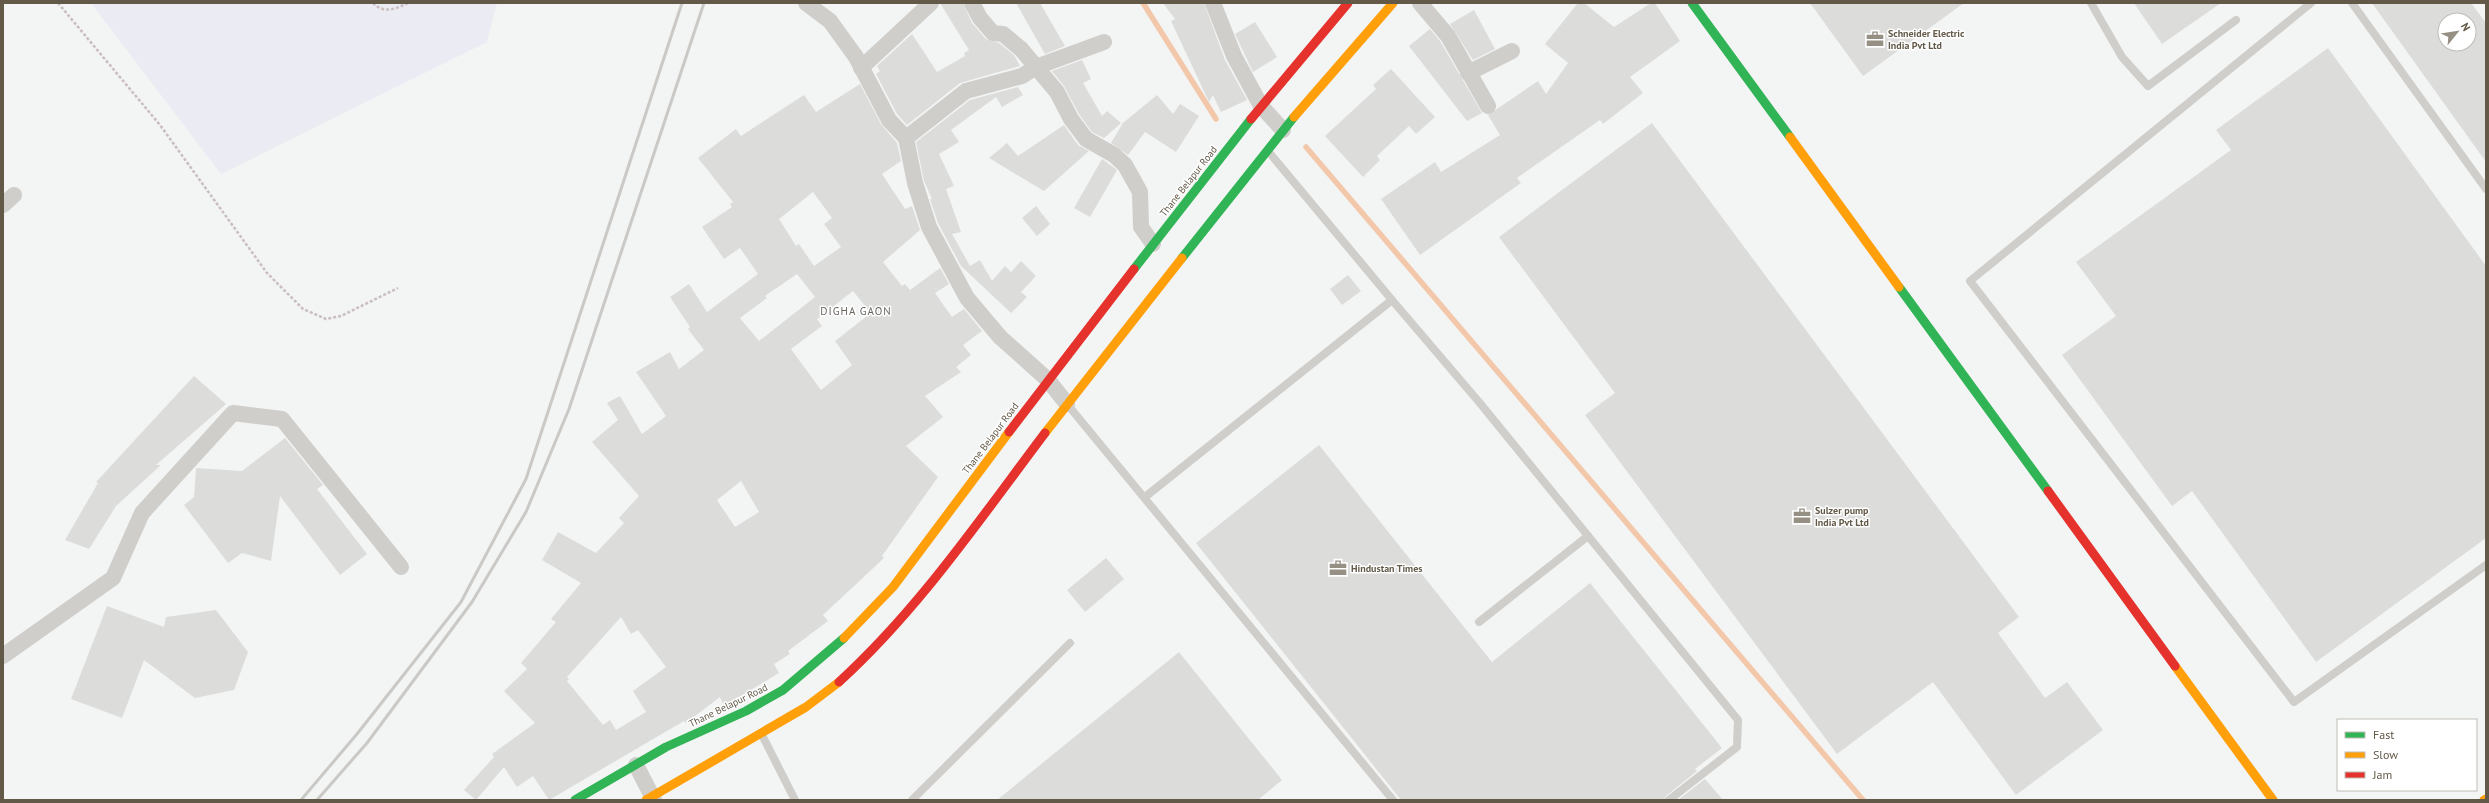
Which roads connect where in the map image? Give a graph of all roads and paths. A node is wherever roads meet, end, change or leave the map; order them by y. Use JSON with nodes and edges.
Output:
{"nodes":[{"id":1,"x":58,"y":3,"type":"edge"},
{"id":2,"x":372,"y":3,"type":"edge"},
{"id":3,"x":408,"y":3,"type":"edge"},
{"id":4,"x":806,"y":3,"type":"edge"},
{"id":5,"x":932,"y":3,"type":"edge"},
{"id":6,"x":972,"y":3,"type":"edge"},
{"id":7,"x":1213,"y":3,"type":"edge"},
{"id":8,"x":1348,"y":3,"type":"edge"},
{"id":9,"x":1393,"y":3,"type":"edge"},
{"id":10,"x":1420,"y":3,"type":"edge"},
{"id":11,"x":1692,"y":3,"type":"edge"},
{"id":12,"x":2091,"y":3,"type":"edge"},
{"id":13,"x":2311,"y":3,"type":"edge"},
{"id":14,"x":2352,"y":3,"type":"edge"},
{"id":15,"x":2236,"y":20,"type":"dead end"},
{"id":16,"x":1104,"y":42,"type":"dead end"},
{"id":17,"x":1512,"y":51,"type":"dead end"},
{"id":18,"x":1036,"y":67,"type":"junction"},
{"id":19,"x":861,"y":68,"type":"junction"},
{"id":20,"x":1468,"y":73,"type":"junction"},
{"id":21,"x":1261,"y":106,"type":"junction"},
{"id":22,"x":1488,"y":106,"type":"dead end"},
{"id":23,"x":1283,"y":130,"type":"junction"},
{"id":24,"x":906,"y":138,"type":"junction"},
{"id":25,"x":1267,"y":151,"type":"junction"},
{"id":26,"x":2486,"y":189,"type":"edge"},
{"id":27,"x":1153,"y":244,"type":"junction"},
{"id":28,"x":398,"y":288,"type":"dead end"},
{"id":29,"x":1392,"y":300,"type":"junction"},
{"id":30,"x":1048,"y":380,"type":"junction"},
{"id":31,"x":1067,"y":404,"type":"junction"},
{"id":32,"x":1145,"y":497,"type":"junction"},
{"id":33,"x":1588,"y":536,"type":"junction"},
{"id":34,"x":2486,"y":565,"type":"edge"},
{"id":35,"x":401,"y":567,"type":"dead end"},
{"id":36,"x":1479,"y":622,"type":"dead end"},
{"id":37,"x":1070,"y":643,"type":"dead end"},
{"id":38,"x":3,"y":656,"type":"edge"},
{"id":39,"x":761,"y":732,"type":"junction"},
{"id":40,"x":636,"y":765,"type":"junction"},
{"id":41,"x":651,"y":799,"type":"edge"},
{"id":42,"x":575,"y":800,"type":"edge"},
{"id":43,"x":795,"y":800,"type":"edge"},
{"id":44,"x":912,"y":800,"type":"edge"},
{"id":45,"x":1393,"y":800,"type":"edge"},
{"id":46,"x":1669,"y":800,"type":"edge"},
{"id":47,"x":2273,"y":800,"type":"edge"}],
"edges":[{"from":1,"to":28,"type":"path"},
{"from":2,"to":3,"type":"path"},
{"from":4,"to":19,"type":"street"},
{"from":5,"to":19,"type":"street"},
{"from":6,"to":18,"type":"street"},
{"from":7,"to":21,"type":"street"},
{"from":8,"to":21,"type":"main road","name":"Thane Belapur Road"},
{"from":9,"to":23,"type":"main road"},
{"from":10,"to":20,"type":"street"},
{"from":11,"to":47,"type":"main road"},
{"from":12,"to":15,"type":"lane"},
{"from":13,"to":34,"type":"lane"},
{"from":14,"to":26,"type":"lane"},
{"from":16,"to":18,"type":"street"},
{"from":17,"to":20,"type":"street"},
{"from":18,"to":24,"type":"street"},
{"from":18,"to":27,"type":"street"},
{"from":19,"to":24,"type":"street"},
{"from":20,"to":22,"type":"street"},
{"from":21,"to":23,"type":"street"},
{"from":21,"to":27,"type":"main road","name":"Thane Belapur Road"},
{"from":23,"to":25,"type":"main road"},
{"from":24,"to":30,"type":"street"},
{"from":25,"to":29,"type":"lane"},
{"from":25,"to":31,"type":"main road"},
{"from":27,"to":30,"type":"main road","name":"Thane Belapur Road"},
{"from":29,"to":32,"type":"lane"},
{"from":29,"to":33,"type":"lane"},
{"from":30,"to":31,"type":"street"},
{"from":30,"to":40,"type":"main road","name":"Thane Belapur Road"},
{"from":31,"to":32,"type":"lane"},
{"from":31,"to":39,"type":"main road"},
{"from":32,"to":45,"type":"lane"},
{"from":33,"to":36,"type":"lane"},
{"from":33,"to":46,"type":"lane"},
{"from":35,"to":38,"type":"street"},
{"from":37,"to":44,"type":"lane"},
{"from":39,"to":41,"type":"main road"},
{"from":39,"to":43,"type":"lane"},
{"from":40,"to":41,"type":"street"},
{"from":40,"to":42,"type":"main road","name":"Thane Belapur Road"}]}
